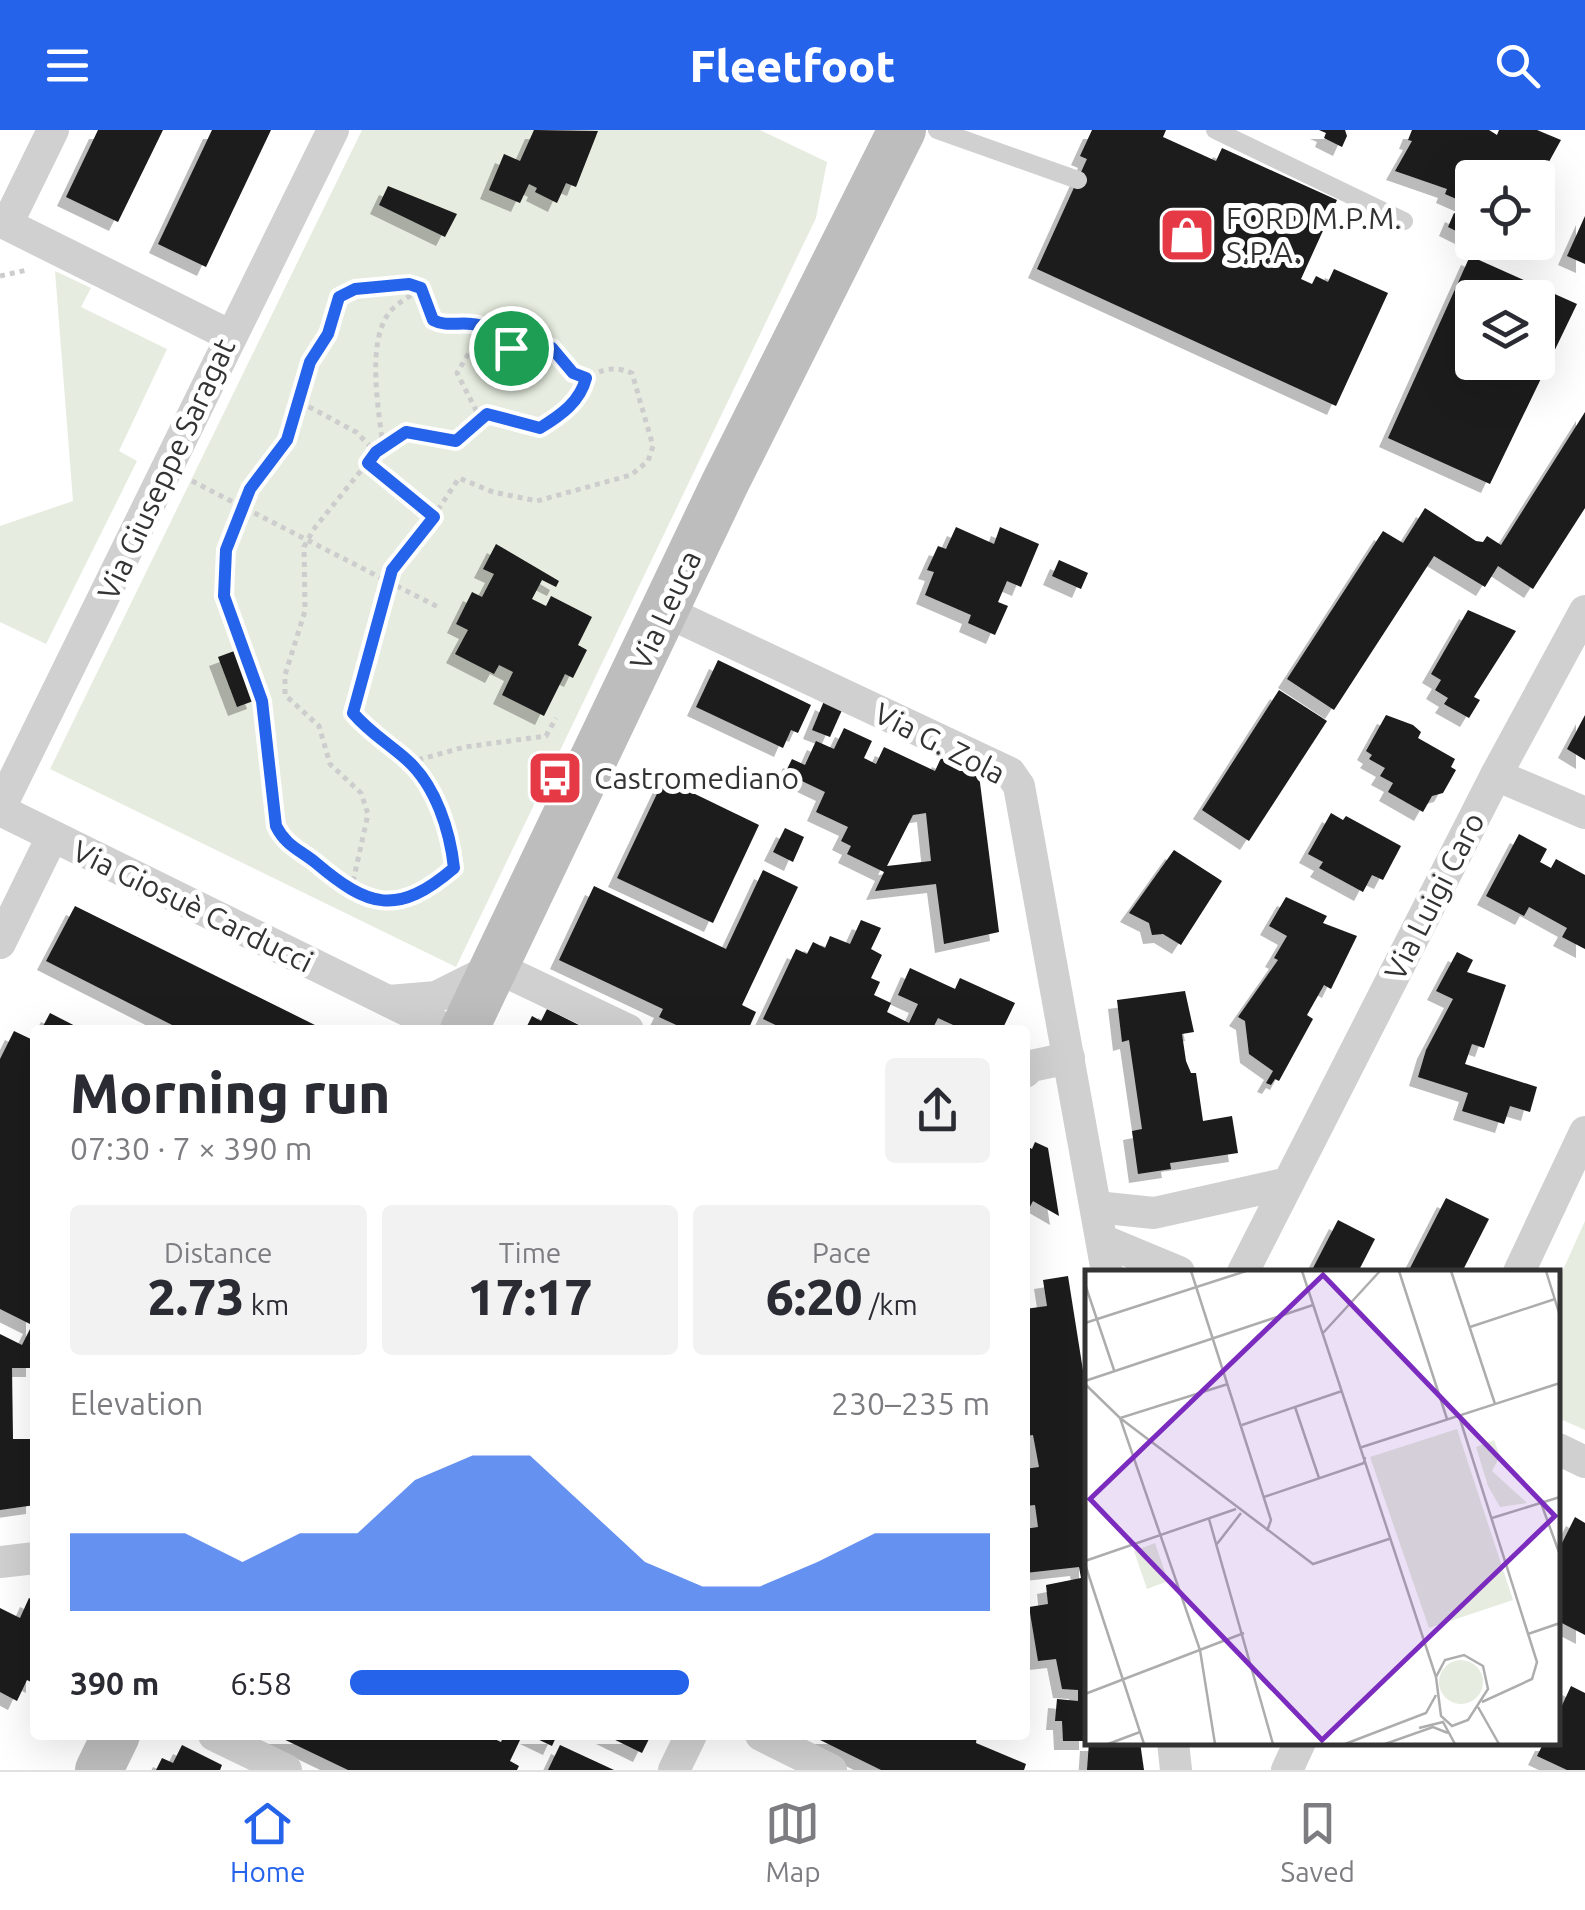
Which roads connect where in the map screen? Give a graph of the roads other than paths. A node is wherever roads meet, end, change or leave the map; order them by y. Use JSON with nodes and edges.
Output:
{"nodes":[{"id":1,"x":53,"y":130,"type":"edge"},
{"id":2,"x":333,"y":130,"type":"edge"},
{"id":3,"x":886,"y":130,"type":"edge"},
{"id":4,"x":902,"y":130,"type":"edge"},
{"id":5,"x":937,"y":130,"type":"edge"},
{"id":6,"x":1215,"y":130,"type":"edge"},
{"id":7,"x":978,"y":137,"type":"edge"},
{"id":8,"x":1078,"y":180,"type":"dead end"},
{"id":9,"x":870,"y":193,"type":"junction"},
{"id":10,"x":1404,"y":221,"type":"dead end"},
{"id":11,"x":4,"y":222,"type":"edge"},
{"id":12,"x":229,"y":336,"type":"junction"},
{"id":13,"x":664,"y":611,"type":"junction"},
{"id":14,"x":1585,"y":611,"type":"edge"},
{"id":15,"x":1496,"y":775,"type":"junction"},
{"id":16,"x":0,"y":809,"type":"edge"},
{"id":17,"x":1585,"y":813,"type":"edge"},
{"id":18,"x":52,"y":836,"type":"junction"},
{"id":19,"x":0,"y":943,"type":"edge"},
{"id":20,"x":496,"y":966,"type":"junction"},
{"id":21,"x":387,"y":1001,"type":"junction"},
{"id":22,"x":436,"y":1025,"type":"edge"},
{"id":23,"x":466,"y":1025,"type":"edge"},
{"id":24,"x":618,"y":1025,"type":"edge"},
{"id":25,"x":1069,"y":1058,"type":"junction"},
{"id":26,"x":1030,"y":1067,"type":"edge"},
{"id":27,"x":1585,"y":1132,"type":"edge"},
{"id":28,"x":1288,"y":1183,"type":"junction"},
{"id":29,"x":1096,"y":1208,"type":"junction"},
{"id":30,"x":1104,"y":1256,"type":"edge"},
{"id":31,"x":1170,"y":1270,"type":"edge"},
{"id":32,"x":1243,"y":1270,"type":"edge"},
{"id":33,"x":1520,"y":1270,"type":"edge"},
{"id":34,"x":1560,"y":1450,"type":"edge"},
{"id":35,"x":1585,"y":1462,"type":"edge"},
{"id":36,"x":30,"y":1559,"type":"edge"},
{"id":37,"x":0,"y":1562,"type":"edge"},
{"id":38,"x":114,"y":1740,"type":"edge"},
{"id":39,"x":224,"y":1740,"type":"edge"},
{"id":40,"x":688,"y":1740,"type":"edge"},
{"id":41,"x":771,"y":1740,"type":"edge"},
{"id":42,"x":1173,"y":1745,"type":"edge"},
{"id":43,"x":1299,"y":1745,"type":"edge"},
{"id":44,"x":99,"y":1770,"type":"edge"},
{"id":45,"x":286,"y":1770,"type":"edge"},
{"id":46,"x":674,"y":1770,"type":"edge"},
{"id":47,"x":831,"y":1770,"type":"edge"},
{"id":48,"x":1176,"y":1770,"type":"edge"},
{"id":49,"x":1287,"y":1770,"type":"edge"}],
"edges":[{"from":1,"to":11,"type":"street"},
{"from":2,"to":12,"type":"street","name":"Via Giuseppe Saragat"},
{"from":3,"to":9,"type":"main road","name":"Via Leuca"},
{"from":4,"to":9,"type":"main road","name":"Via Leuca"},
{"from":5,"to":7,"type":"lane"},
{"from":6,"to":10,"type":"lane"},
{"from":7,"to":8,"type":"lane"},
{"from":9,"to":13,"type":"main road","name":"Via Leuca"},
{"from":11,"to":12,"type":"street"},
{"from":12,"to":16,"type":"street","name":"Via Giuseppe Saragat"},
{"from":13,"to":20,"type":"main road","name":"Via Leuca"},
{"from":13,"to":25,"type":"street","name":"Via G. Zola"},
{"from":14,"to":15,"type":"street","name":"Via Luigi Caro"},
{"from":15,"to":17,"type":"street"},
{"from":15,"to":28,"type":"street","name":"Via Luigi Caro"},
{"from":16,"to":18,"type":"street","name":"Via Giosuè Carducci"},
{"from":18,"to":19,"type":"street"},
{"from":18,"to":21,"type":"street","name":"Via Giosuè Carducci"},
{"from":20,"to":21,"type":"street"},
{"from":20,"to":23,"type":"main road","name":"Via Leuca"},
{"from":20,"to":24,"type":"street"},
{"from":21,"to":22,"type":"street","name":"Via Giosuè Carducci"},
{"from":25,"to":26,"type":"street"},
{"from":25,"to":29,"type":"street"},
{"from":27,"to":33,"type":"street"},
{"from":28,"to":29,"type":"street"},
{"from":28,"to":32,"type":"street","name":"Via Luigi Caro"},
{"from":29,"to":30,"type":"street"},
{"from":30,"to":31,"type":"street"},
{"from":34,"to":35,"type":"street"},
{"from":36,"to":37,"type":"street"},
{"from":38,"to":44,"type":"main road"},
{"from":39,"to":45,"type":"street"},
{"from":40,"to":46,"type":"street"},
{"from":41,"to":47,"type":"street"},
{"from":42,"to":48,"type":"street"},
{"from":43,"to":49,"type":"street"}]}
